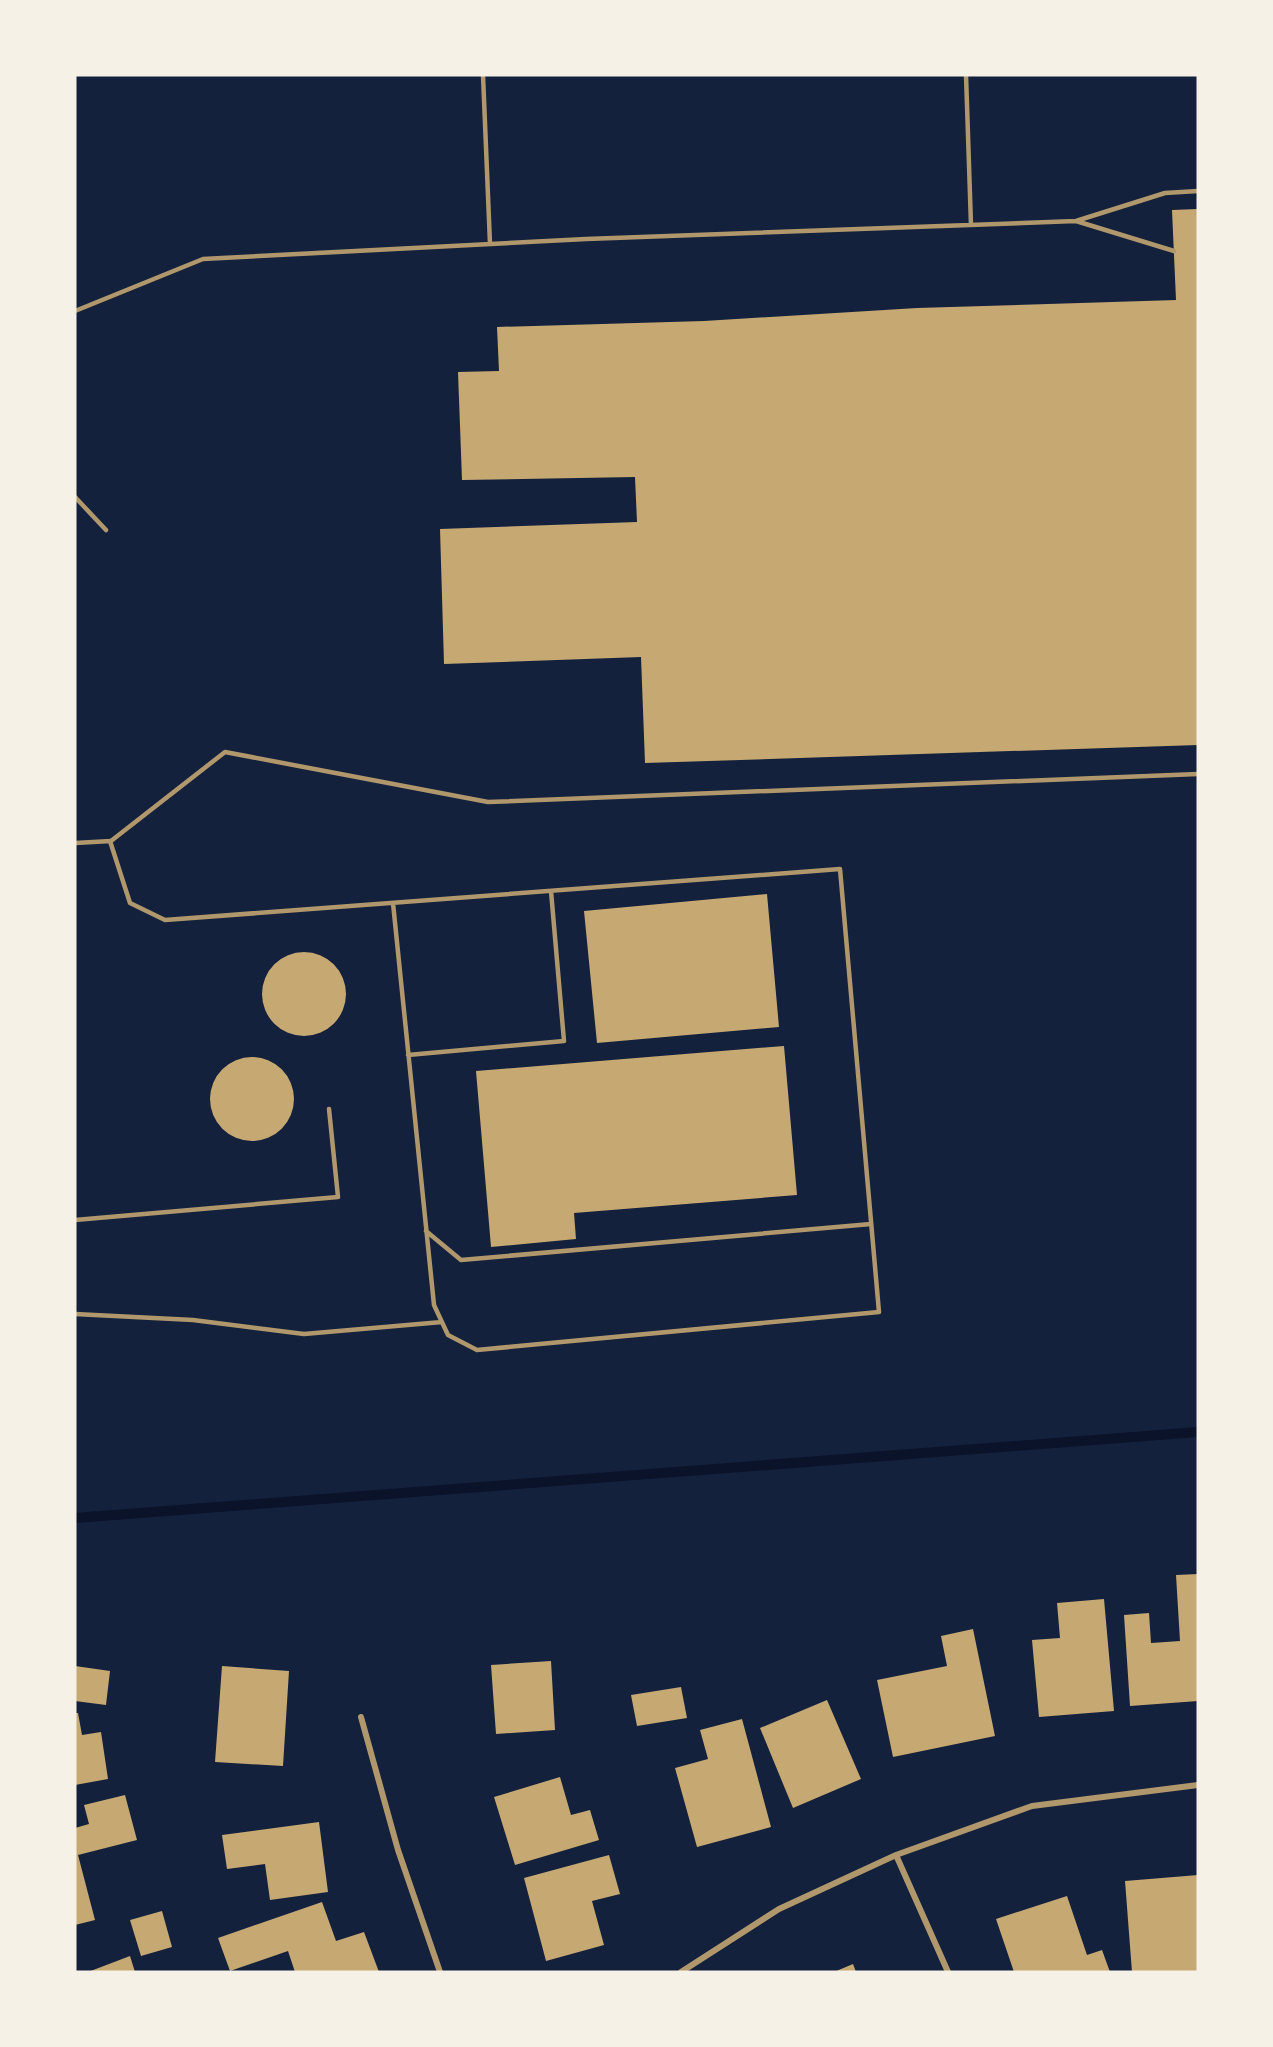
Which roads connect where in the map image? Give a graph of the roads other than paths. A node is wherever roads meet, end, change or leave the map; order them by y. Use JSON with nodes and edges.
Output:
{"nodes":[{"id":1,"x":483,"y":75,"type":"edge"},
{"id":2,"x":966,"y":75,"type":"edge"},
{"id":3,"x":1198,"y":191,"type":"edge"},
{"id":4,"x":1076,"y":221,"type":"junction"},
{"id":5,"x":971,"y":225,"type":"junction"},
{"id":6,"x":490,"y":244,"type":"junction"},
{"id":7,"x":1174,"y":251,"type":"dead end"},
{"id":8,"x":75,"y":311,"type":"edge"},
{"id":9,"x":75,"y":497,"type":"edge"},
{"id":10,"x":106,"y":530,"type":"dead end"},
{"id":11,"x":1198,"y":774,"type":"edge"},
{"id":12,"x":110,"y":841,"type":"junction"},
{"id":13,"x":75,"y":843,"type":"edge"},
{"id":14,"x":551,"y":891,"type":"junction"},
{"id":15,"x":393,"y":903,"type":"junction"},
{"id":16,"x":408,"y":1055,"type":"junction"},
{"id":17,"x":329,"y":1109,"type":"dead end"},
{"id":18,"x":75,"y":1220,"type":"edge"},
{"id":19,"x":871,"y":1224,"type":"junction"},
{"id":20,"x":426,"y":1231,"type":"junction"},
{"id":21,"x":75,"y":1314,"type":"edge"},
{"id":22,"x":442,"y":1322,"type":"junction"},
{"id":23,"x":361,"y":1717,"type":"dead end"},
{"id":24,"x":1198,"y":1785,"type":"edge"},
{"id":25,"x":896,"y":1855,"type":"junction"},
{"id":26,"x":440,"y":1972,"type":"edge"},
{"id":27,"x":681,"y":1972,"type":"edge"},
{"id":28,"x":948,"y":1972,"type":"edge"}],
"edges":[{"from":1,"to":6,"type":"lane"},
{"from":2,"to":5,"type":"lane"},
{"from":3,"to":4,"type":"lane"},
{"from":4,"to":5,"type":"lane"},
{"from":4,"to":7,"type":"lane"},
{"from":5,"to":6,"type":"lane"},
{"from":6,"to":8,"type":"lane"},
{"from":9,"to":10,"type":"lane"},
{"from":11,"to":12,"type":"lane"},
{"from":12,"to":13,"type":"lane"},
{"from":12,"to":15,"type":"lane"},
{"from":14,"to":15,"type":"lane"},
{"from":14,"to":16,"type":"lane"},
{"from":14,"to":19,"type":"lane"},
{"from":15,"to":16,"type":"lane"},
{"from":16,"to":20,"type":"lane"},
{"from":17,"to":18,"type":"lane"},
{"from":19,"to":20,"type":"lane"},
{"from":19,"to":22,"type":"lane"},
{"from":20,"to":22,"type":"lane"},
{"from":21,"to":22,"type":"lane"},
{"from":23,"to":26,"type":"street"},
{"from":24,"to":25,"type":"street"},
{"from":25,"to":27,"type":"street"},
{"from":25,"to":28,"type":"street"}]}
